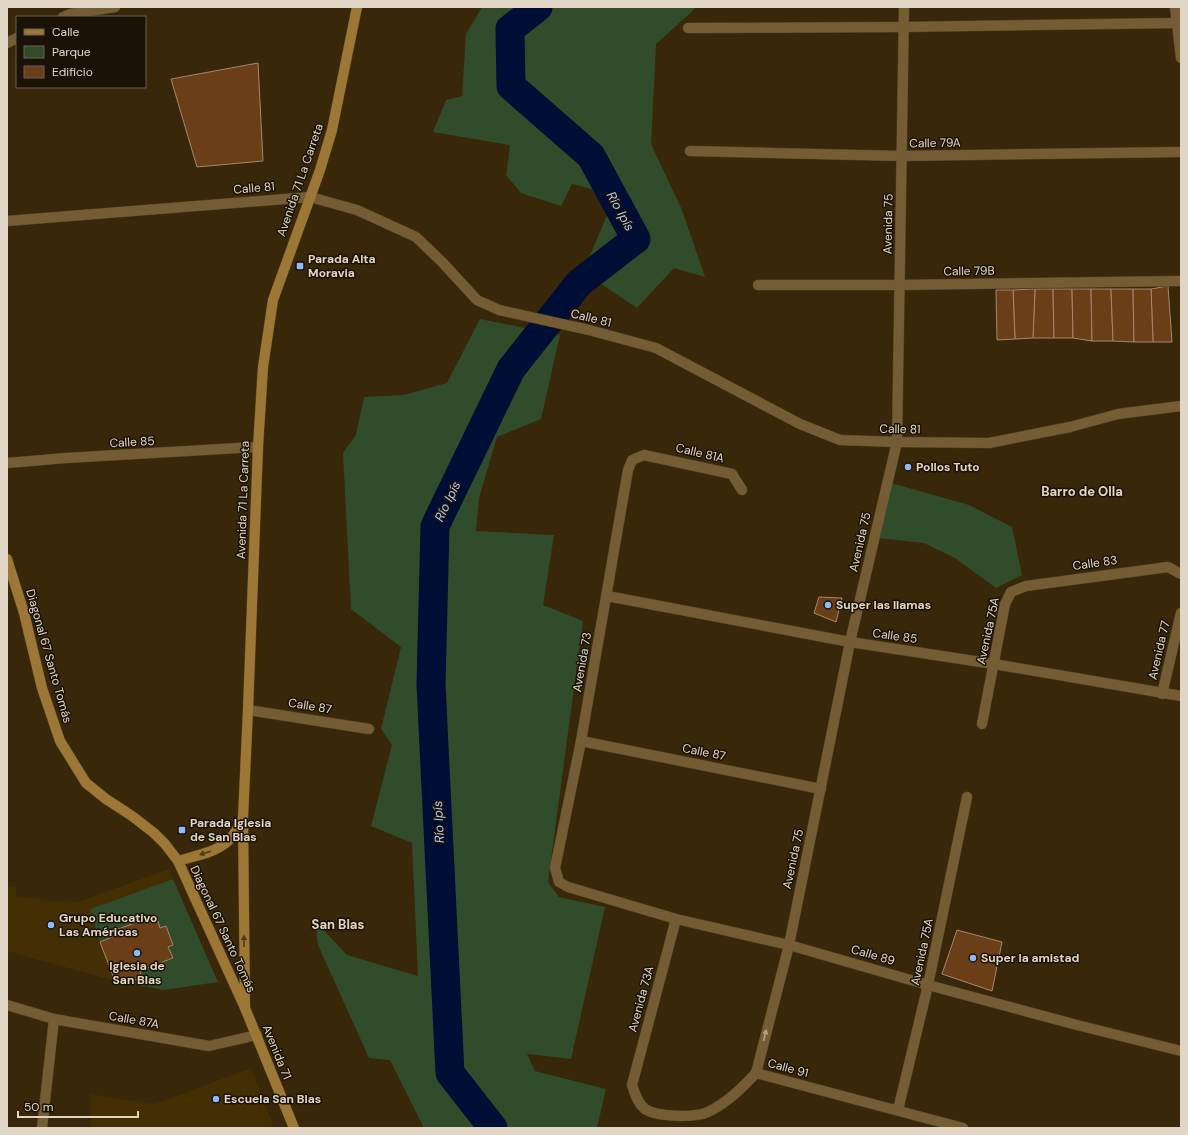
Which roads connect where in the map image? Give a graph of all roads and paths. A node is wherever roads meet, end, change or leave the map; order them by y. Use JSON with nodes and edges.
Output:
{"nodes":[{"id":1,"x":115,"y":7,"type":"edge"},
{"id":2,"x":357,"y":7,"type":"edge"},
{"id":3,"x":904,"y":7,"type":"edge"},
{"id":4,"x":1175,"y":7,"type":"edge"},
{"id":5,"x":67,"y":12,"type":"edge"},
{"id":6,"x":1177,"y":23,"type":"junction"},
{"id":7,"x":903,"y":27,"type":"junction"},
{"id":8,"x":688,"y":28,"type":"dead end"},
{"id":9,"x":16,"y":38,"type":"edge"},
{"id":10,"x":7,"y":43,"type":"edge"},
{"id":11,"x":1181,"y":58,"type":"edge"},
{"id":12,"x":690,"y":151,"type":"dead end"},
{"id":13,"x":1181,"y":152,"type":"edge"},
{"id":14,"x":902,"y":156,"type":"junction"},
{"id":15,"x":310,"y":197,"type":"junction"},
{"id":16,"x":7,"y":221,"type":"edge"},
{"id":17,"x":1181,"y":281,"type":"edge"},
{"id":18,"x":758,"y":285,"type":"dead end"},
{"id":19,"x":900,"y":285,"type":"junction"},
{"id":20,"x":1181,"y":406,"type":"edge"},
{"id":21,"x":896,"y":442,"type":"junction"},
{"id":22,"x":258,"y":447,"type":"junction"},
{"id":23,"x":644,"y":454,"type":"joint"},
{"id":24,"x":7,"y":463,"type":"edge"},
{"id":25,"x":742,"y":490,"type":"dead end"},
{"id":26,"x":7,"y":559,"type":"edge"},
{"id":27,"x":1181,"y":574,"type":"edge"},
{"id":28,"x":1011,"y":592,"type":"joint"},
{"id":29,"x":607,"y":596,"type":"junction"},
{"id":30,"x":1181,"y":613,"type":"edge"},
{"id":31,"x":850,"y":642,"type":"junction"},
{"id":32,"x":994,"y":664,"type":"junction"},
{"id":33,"x":1162,"y":694,"type":"junction"},
{"id":34,"x":1181,"y":696,"type":"edge"},
{"id":35,"x":248,"y":710,"type":"junction"},
{"id":36,"x":982,"y":724,"type":"dead end"},
{"id":37,"x":369,"y":729,"type":"dead end"},
{"id":38,"x":581,"y":741,"type":"junction"},
{"id":39,"x":821,"y":788,"type":"junction"},
{"id":40,"x":967,"y":797,"type":"dead end"},
{"id":41,"x":242,"y":818,"type":"junction"},
{"id":42,"x":178,"y":861,"type":"junction"},
{"id":43,"x":559,"y":882,"type":"joint"},
{"id":44,"x":676,"y":919,"type":"junction"},
{"id":45,"x":788,"y":945,"type":"junction"},
{"id":46,"x":928,"y":985,"type":"junction"},
{"id":47,"x":7,"y":1005,"type":"edge"},
{"id":48,"x":245,"y":1008,"type":"junction"},
{"id":49,"x":54,"y":1019,"type":"junction"},
{"id":50,"x":257,"y":1035,"type":"junction"},
{"id":51,"x":1181,"y":1051,"type":"edge"},
{"id":52,"x":756,"y":1073,"type":"junction"},
{"id":53,"x":632,"y":1085,"type":"joint"},
{"id":54,"x":898,"y":1110,"type":"junction"},
{"id":55,"x":42,"y":1128,"type":"edge"},
{"id":56,"x":294,"y":1128,"type":"edge"},
{"id":57,"x":963,"y":1128,"type":"edge"}],
"edges":[{"from":1,"to":5,"type":"street"},
{"from":2,"to":15,"type":"street","name":"Avenida 71 La Carreta"},
{"from":3,"to":7,"type":"street","name":"Avenida 75"},
{"from":4,"to":6,"type":"street"},
{"from":6,"to":7,"type":"street"},
{"from":6,"to":11,"type":"street"},
{"from":7,"to":8,"type":"street"},
{"from":7,"to":14,"type":"street","name":"Avenida 75"},
{"from":9,"to":10,"type":"street"},
{"from":12,"to":14,"type":"street","name":"Calle 79A"},
{"from":13,"to":14,"type":"street","name":"Calle 79A"},
{"from":14,"to":19,"type":"street","name":"Avenida 75"},
{"from":15,"to":16,"type":"street","name":"Calle 81"},
{"from":15,"to":21,"type":"street","name":"Calle 81"},
{"from":15,"to":22,"type":"street","name":"Avenida 71 La Carreta"},
{"from":17,"to":19,"type":"street","name":"Calle 79B"},
{"from":18,"to":19,"type":"street","name":"Calle 79B"},
{"from":19,"to":21,"type":"street","name":"Avenida 75"},
{"from":20,"to":21,"type":"street","name":"Calle 81"},
{"from":21,"to":31,"type":"street","name":"Avenida 75"},
{"from":22,"to":24,"type":"street","name":"Calle 85"},
{"from":22,"to":35,"type":"street","name":"Avenida 71 La Carreta"},
{"from":23,"to":25,"type":"street","name":"Calle 81A"},
{"from":23,"to":29,"type":"street","name":"Avenida 73"},
{"from":26,"to":42,"type":"street","name":"Diagonal 67 Santo Tomás"},
{"from":27,"to":28,"type":"street","name":"Calle 83"},
{"from":28,"to":32,"type":"street","name":"Avenida 75A"},
{"from":29,"to":31,"type":"street","name":"Calle 85"},
{"from":29,"to":38,"type":"street","name":"Avenida 73"},
{"from":30,"to":33,"type":"street","name":"Avenida 77"},
{"from":31,"to":32,"type":"street","name":"Calle 85"},
{"from":31,"to":39,"type":"street","name":"Avenida 75"},
{"from":32,"to":33,"type":"street","name":"Calle 85"},
{"from":32,"to":36,"type":"street","name":"Avenida 75A"},
{"from":33,"to":34,"type":"street","name":"Calle 85"},
{"from":35,"to":37,"type":"street","name":"Calle 87"},
{"from":35,"to":41,"type":"street","name":"Avenida 71 La Carreta"},
{"from":38,"to":39,"type":"street","name":"Calle 87"},
{"from":38,"to":43,"type":"street","name":"Avenida 73"},
{"from":39,"to":45,"type":"street","name":"Avenida 75"},
{"from":40,"to":46,"type":"street","name":"Avenida 75A"},
{"from":41,"to":42,"type":"street","one_way":true},
{"from":48,"to":41,"type":"street","name":"Avenida 71 La Carreta","one_way":true},
{"from":42,"to":48,"type":"street","name":"Diagonal 67 Santo Tomás"},
{"from":43,"to":44,"type":"street","name":"Calle 89"},
{"from":44,"to":45,"type":"street","name":"Calle 89"},
{"from":44,"to":53,"type":"street","name":"Avenida 73A"},
{"from":45,"to":46,"type":"street","name":"Calle 89"},
{"from":52,"to":45,"type":"street","name":"Avenida 75","one_way":true},
{"from":46,"to":51,"type":"street","name":"Calle 89"},
{"from":46,"to":54,"type":"street","name":"Avenida 75A"},
{"from":47,"to":49,"type":"street","name":"Calle 87A"},
{"from":48,"to":50,"type":"street","name":"Avenida 71"},
{"from":49,"to":50,"type":"street","name":"Calle 87A"},
{"from":49,"to":55,"type":"street"},
{"from":50,"to":56,"type":"street","name":"Avenida 71"},
{"from":52,"to":53,"type":"street","name":"Calle 91"},
{"from":52,"to":54,"type":"street","name":"Calle 91"},
{"from":54,"to":57,"type":"street","name":"Calle 91"}]}
